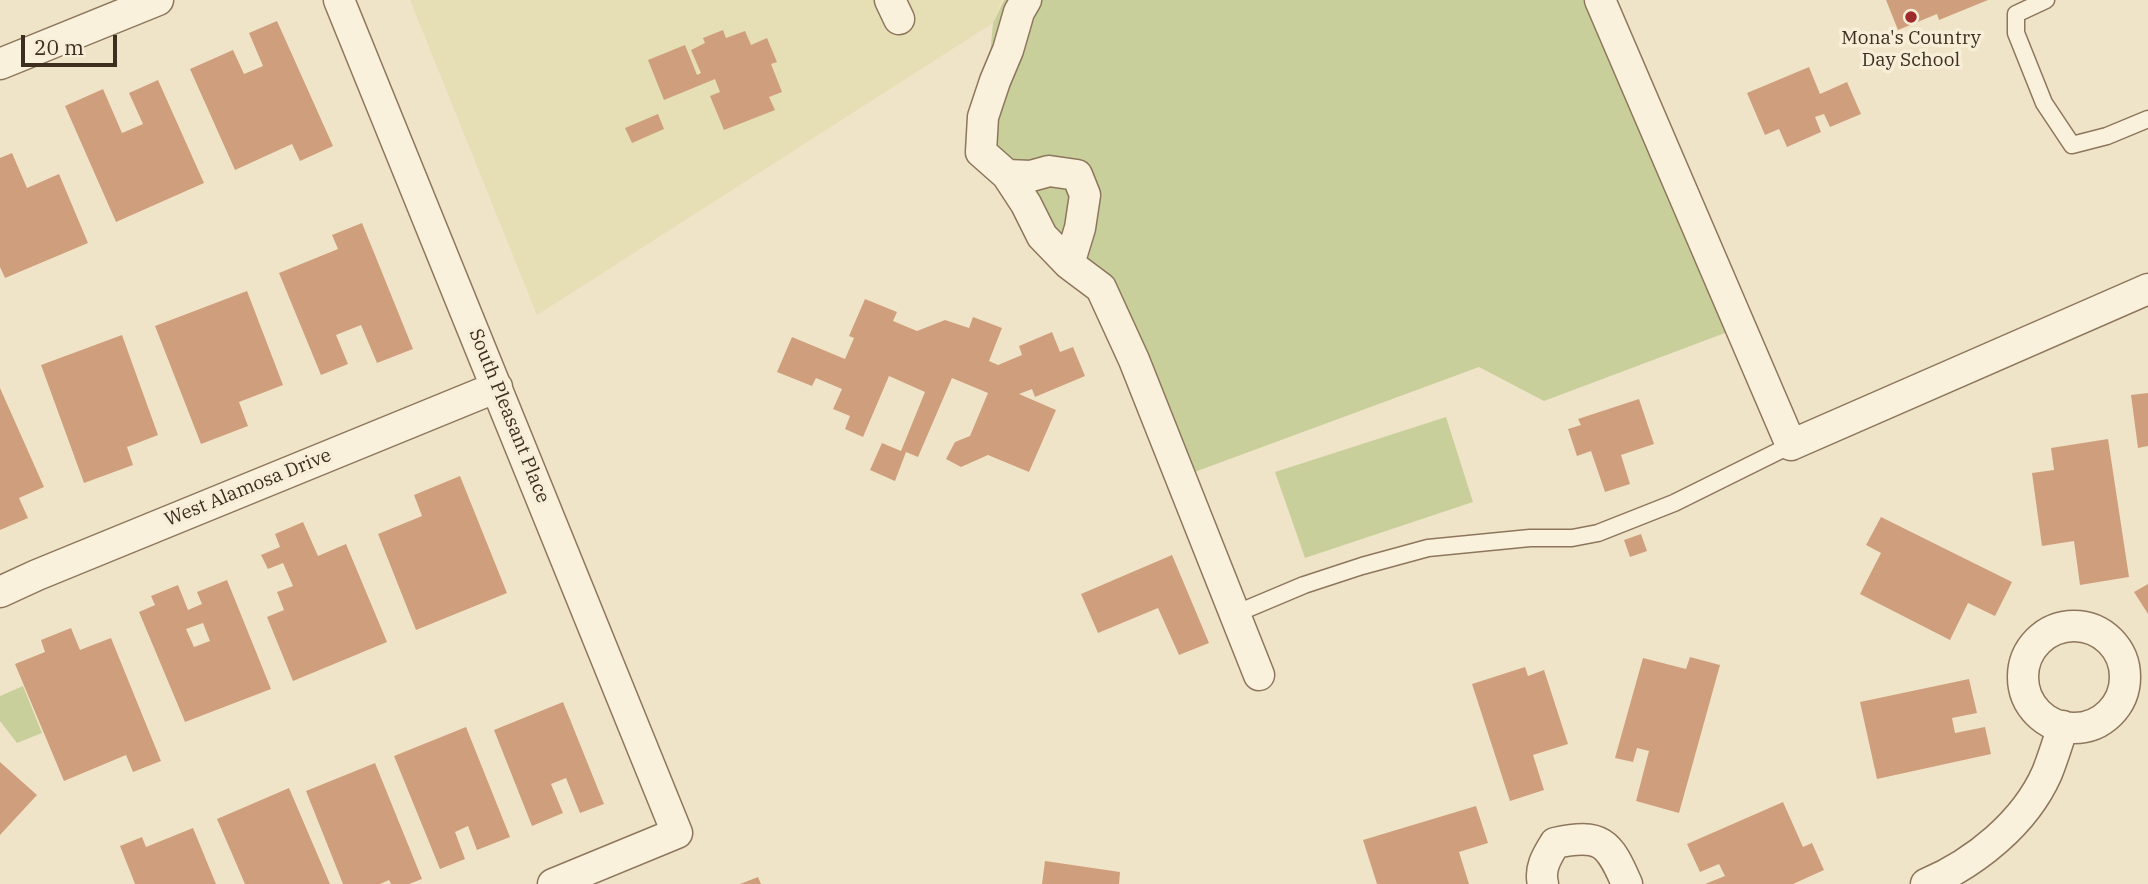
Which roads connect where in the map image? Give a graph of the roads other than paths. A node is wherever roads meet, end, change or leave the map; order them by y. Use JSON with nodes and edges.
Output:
{"nodes":[{"id":1,"x":158,"y":0,"type":"edge"},
{"id":2,"x":340,"y":0,"type":"edge"},
{"id":3,"x":1026,"y":0,"type":"edge"},
{"id":4,"x":1600,"y":0,"type":"edge"},
{"id":5,"x":2046,"y":0,"type":"edge"},
{"id":6,"x":0,"y":64,"type":"edge"},
{"id":7,"x":2148,"y":119,"type":"edge"},
{"id":8,"x":1007,"y":176,"type":"junction"},
{"id":9,"x":1069,"y":264,"type":"junction"},
{"id":10,"x":2148,"y":289,"type":"edge"},
{"id":11,"x":497,"y":387,"type":"junction"},
{"id":12,"x":1791,"y":445,"type":"junction"},
{"id":13,"x":0,"y":592,"type":"edge"},
{"id":14,"x":1235,"y":614,"type":"junction"},
{"id":15,"x":1259,"y":674,"type":"dead end"},
{"id":16,"x":2063,"y":726,"type":"dead end"},
{"id":17,"x":553,"y":884,"type":"edge"},
{"id":18,"x":1543,"y":884,"type":"edge"},
{"id":19,"x":1627,"y":884,"type":"edge"},
{"id":20,"x":1926,"y":884,"type":"edge"}],
"edges":[{"from":1,"to":6,"type":"street"},
{"from":2,"to":11,"type":"street","name":"South Pleasant Place"},
{"from":3,"to":8,"type":"street"},
{"from":4,"to":12,"type":"street"},
{"from":5,"to":7,"type":"lane"},
{"from":8,"to":9,"type":"street"},
{"from":8,"to":9,"type":"street"},
{"from":9,"to":14,"type":"street"},
{"from":10,"to":12,"type":"street"},
{"from":11,"to":13,"type":"street","name":"West Alamosa Drive"},
{"from":11,"to":17,"type":"street","name":"South Pleasant Place"},
{"from":12,"to":14,"type":"lane"},
{"from":14,"to":15,"type":"street"},
{"from":16,"to":20,"type":"street"},
{"from":18,"to":19,"type":"street"}]}
